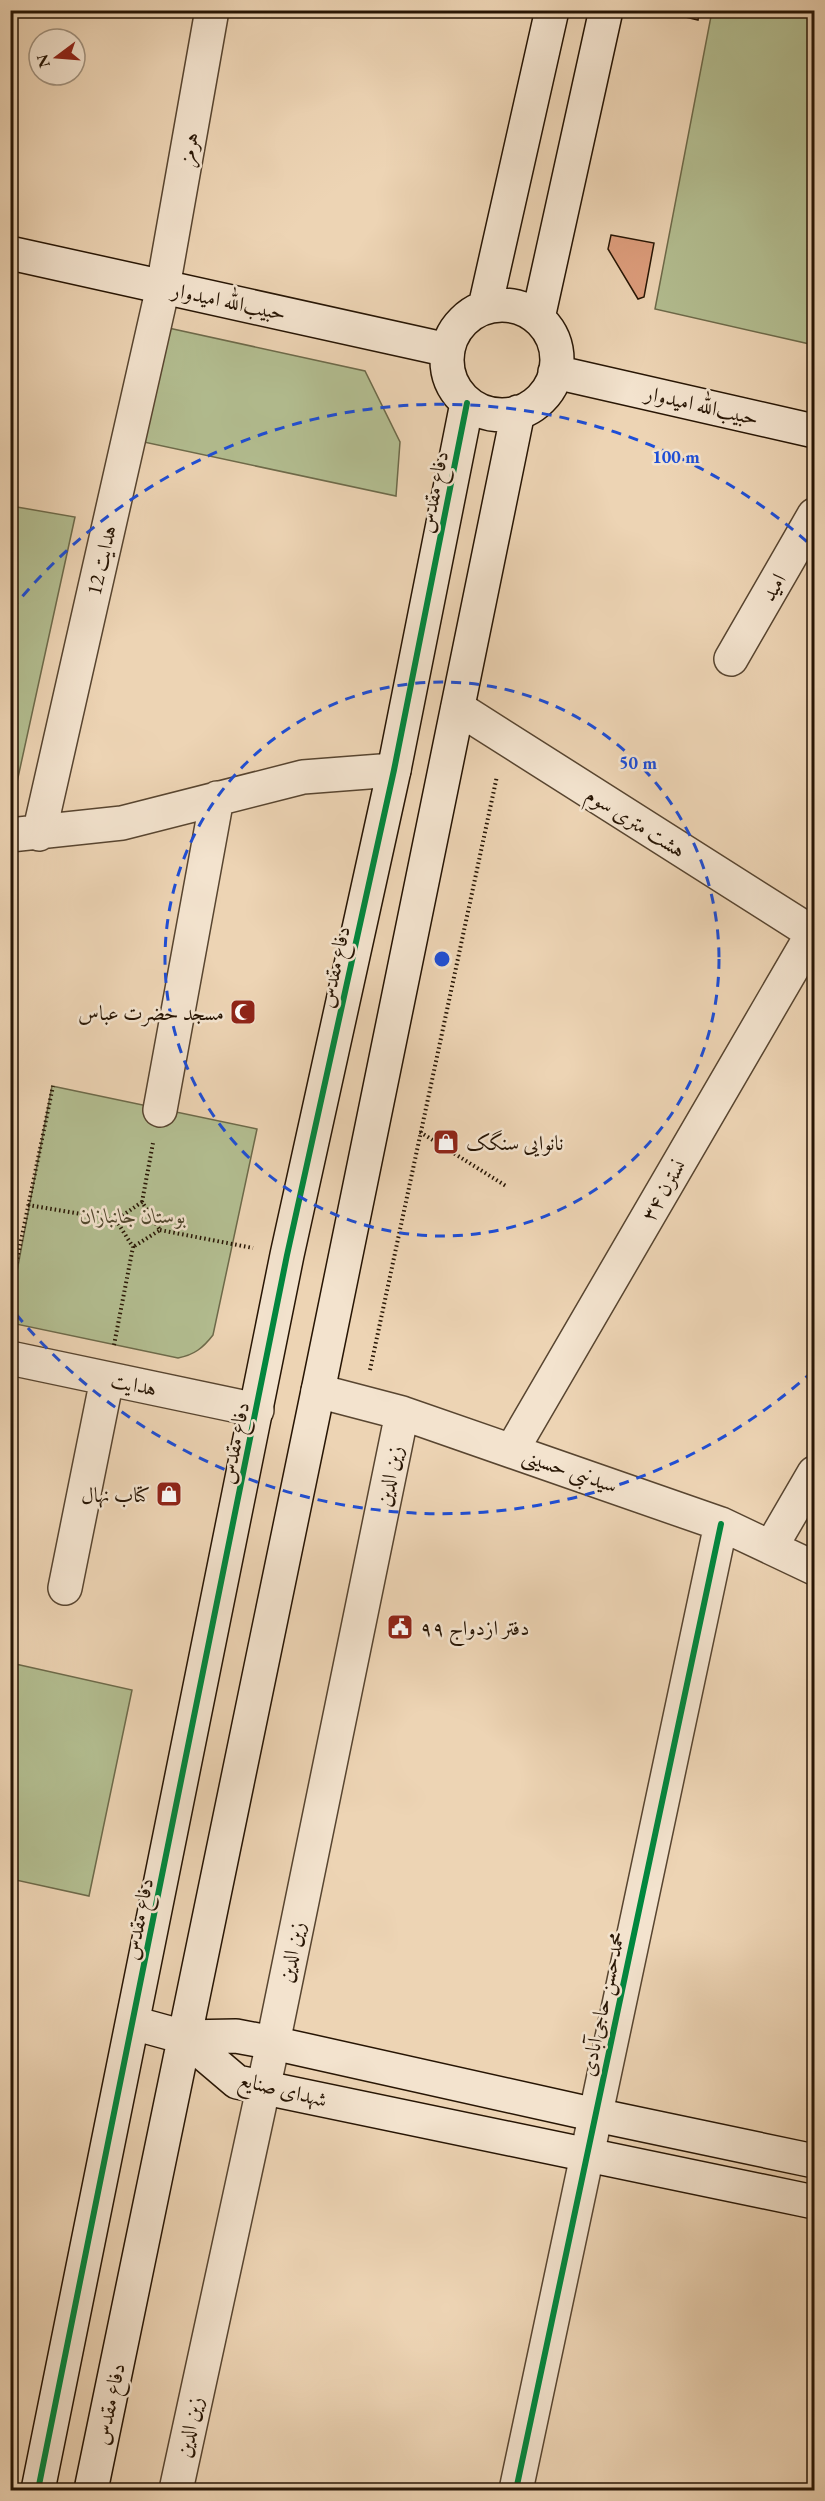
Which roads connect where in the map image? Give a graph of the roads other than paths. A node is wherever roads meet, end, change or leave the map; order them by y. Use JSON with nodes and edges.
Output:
{"nodes":[{"id":1,"x":213,"y":10,"type":"edge"},
{"id":2,"x":551,"y":19,"type":"edge"},
{"id":3,"x":603,"y":25,"type":"edge"},
{"id":4,"x":10,"y":253,"type":"edge"},
{"id":5,"x":163,"y":287,"type":"junction"},
{"id":6,"x":485,"y":307,"type":"junction"},
{"id":7,"x":538,"y":318,"type":"junction"},
{"id":8,"x":448,"y":350,"type":"junction"},
{"id":9,"x":555,"y":372,"type":"junction"},
{"id":10,"x":468,"y":403,"type":"junction"},
{"id":11,"x":518,"y":412,"type":"junction"},
{"id":12,"x":814,"y":430,"type":"edge"},
{"id":13,"x":814,"y":515,"type":"edge"},
{"id":14,"x":731,"y":659,"type":"dead end"},
{"id":15,"x":458,"y":708,"type":"junction"},
{"id":16,"x":394,"y":770,"type":"junction"},
{"id":17,"x":217,"y":798,"type":"junction"},
{"id":18,"x":25,"y":835,"type":"edge"},
{"id":19,"x":814,"y":933,"type":"edge"},
{"id":20,"x":160,"y":1110,"type":"road end"},
{"id":21,"x":10,"y":1358,"type":"edge"},
{"id":22,"x":107,"y":1379,"type":"junction"},
{"id":23,"x":318,"y":1391,"type":"junction"},
{"id":24,"x":257,"y":1410,"type":"junction"},
{"id":25,"x":402,"y":1413,"type":"junction"},
{"id":26,"x":512,"y":1450,"type":"junction"},
{"id":27,"x":814,"y":1473,"type":"edge"},
{"id":28,"x":721,"y":1524,"type":"junction"},
{"id":29,"x":771,"y":1547,"type":"junction"},
{"id":30,"x":814,"y":1568,"type":"edge"},
{"id":31,"x":65,"y":1588,"type":"dead end"},
{"id":32,"x":134,"y":2023,"type":"junction"},
{"id":33,"x":184,"y":2037,"type":"junction"},
{"id":34,"x":273,"y":2043,"type":"junction"},
{"id":35,"x":262,"y":2087,"type":"junction"},
{"id":36,"x":596,"y":2115,"type":"junction"},
{"id":37,"x":587,"y":2155,"type":"junction"},
{"id":38,"x":814,"y":2161,"type":"edge"},
{"id":39,"x":814,"y":2202,"type":"edge"},
{"id":40,"x":38,"y":2490,"type":"edge"},
{"id":41,"x":91,"y":2490,"type":"edge"},
{"id":42,"x":176,"y":2490,"type":"edge"},
{"id":43,"x":516,"y":2490,"type":"edge"}],
"edges":[{"from":1,"to":5,"type":"street","name":"هرمز"},
{"from":2,"to":3,"type":"street"},
{"from":2,"to":6,"type":"street"},
{"from":3,"to":7,"type":"street"},
{"from":4,"to":5,"type":"street","name":"حبیب‌الله امیدوار"},
{"from":5,"to":8,"type":"street","name":"حبیب‌الله امیدوار"},
{"from":5,"to":18,"type":"street","name":"هدایت 12"},
{"from":6,"to":7,"type":"street"},
{"from":6,"to":8,"type":"street"},
{"from":7,"to":9,"type":"street"},
{"from":8,"to":10,"type":"street"},
{"from":9,"to":11,"type":"street"},
{"from":9,"to":12,"type":"street","name":"حبیب‌الله امیدوار"},
{"from":10,"to":11,"type":"street"},
{"from":10,"to":16,"type":"street","name":"دفاع مقدس"},
{"from":11,"to":15,"type":"street","name":"دفاع مقدس"},
{"from":13,"to":14,"type":"street","name":"امید"},
{"from":15,"to":19,"type":"street","name":"هشت متری سوم"},
{"from":15,"to":23,"type":"street","name":"دفاع مقدس"},
{"from":16,"to":17,"type":"street"},
{"from":16,"to":24,"type":"street","name":"دفاع مقدس"},
{"from":17,"to":18,"type":"street"},
{"from":17,"to":20,"type":"street"},
{"from":19,"to":26,"type":"street","name":"نسترن ۳۴"},
{"from":21,"to":22,"type":"street","name":"هدایت"},
{"from":22,"to":24,"type":"street","name":"هدایت"},
{"from":22,"to":31,"type":"street"},
{"from":23,"to":25,"type":"street","name":"سیدنبی حسینی"},
{"from":23,"to":33,"type":"street","name":"دفاع مقدس"},
{"from":24,"to":32,"type":"street","name":"دفاع مقدس"},
{"from":25,"to":26,"type":"street","name":"سیدنبی حسینی"},
{"from":25,"to":34,"type":"street","name":"زین الدین"},
{"from":26,"to":28,"type":"street","name":"سیدنبی حسینی"},
{"from":27,"to":29,"type":"street"},
{"from":28,"to":29,"type":"street","name":"سیدنبی حسینی"},
{"from":28,"to":36,"type":"street","name":"محمدحسن حاجی‌آبادی"},
{"from":29,"to":30,"type":"street","name":"سیدنبی حسینی"},
{"from":32,"to":33,"type":"street"},
{"from":32,"to":40,"type":"street","name":"دفاع مقدس"},
{"from":33,"to":34,"type":"street","name":"شهدای صنایع"},
{"from":33,"to":35,"type":"street","name":"شهدای صنایع"},
{"from":33,"to":41,"type":"street","name":"دفاع مقدس"},
{"from":34,"to":35,"type":"street","name":"زین الدین"},
{"from":34,"to":36,"type":"street","name":"شهدای صنایع"},
{"from":35,"to":37,"type":"street","name":"شهدای صنایع"},
{"from":35,"to":42,"type":"street","name":"زین الدین"},
{"from":36,"to":37,"type":"street","name":"محمدحسن حاجی‌آبادی"},
{"from":36,"to":38,"type":"street","name":"شهدای صنایع"},
{"from":37,"to":39,"type":"street","name":"شهدای صنایع"},
{"from":37,"to":43,"type":"street","name":"محمدحسن حاجی‌آبادی"}]}
